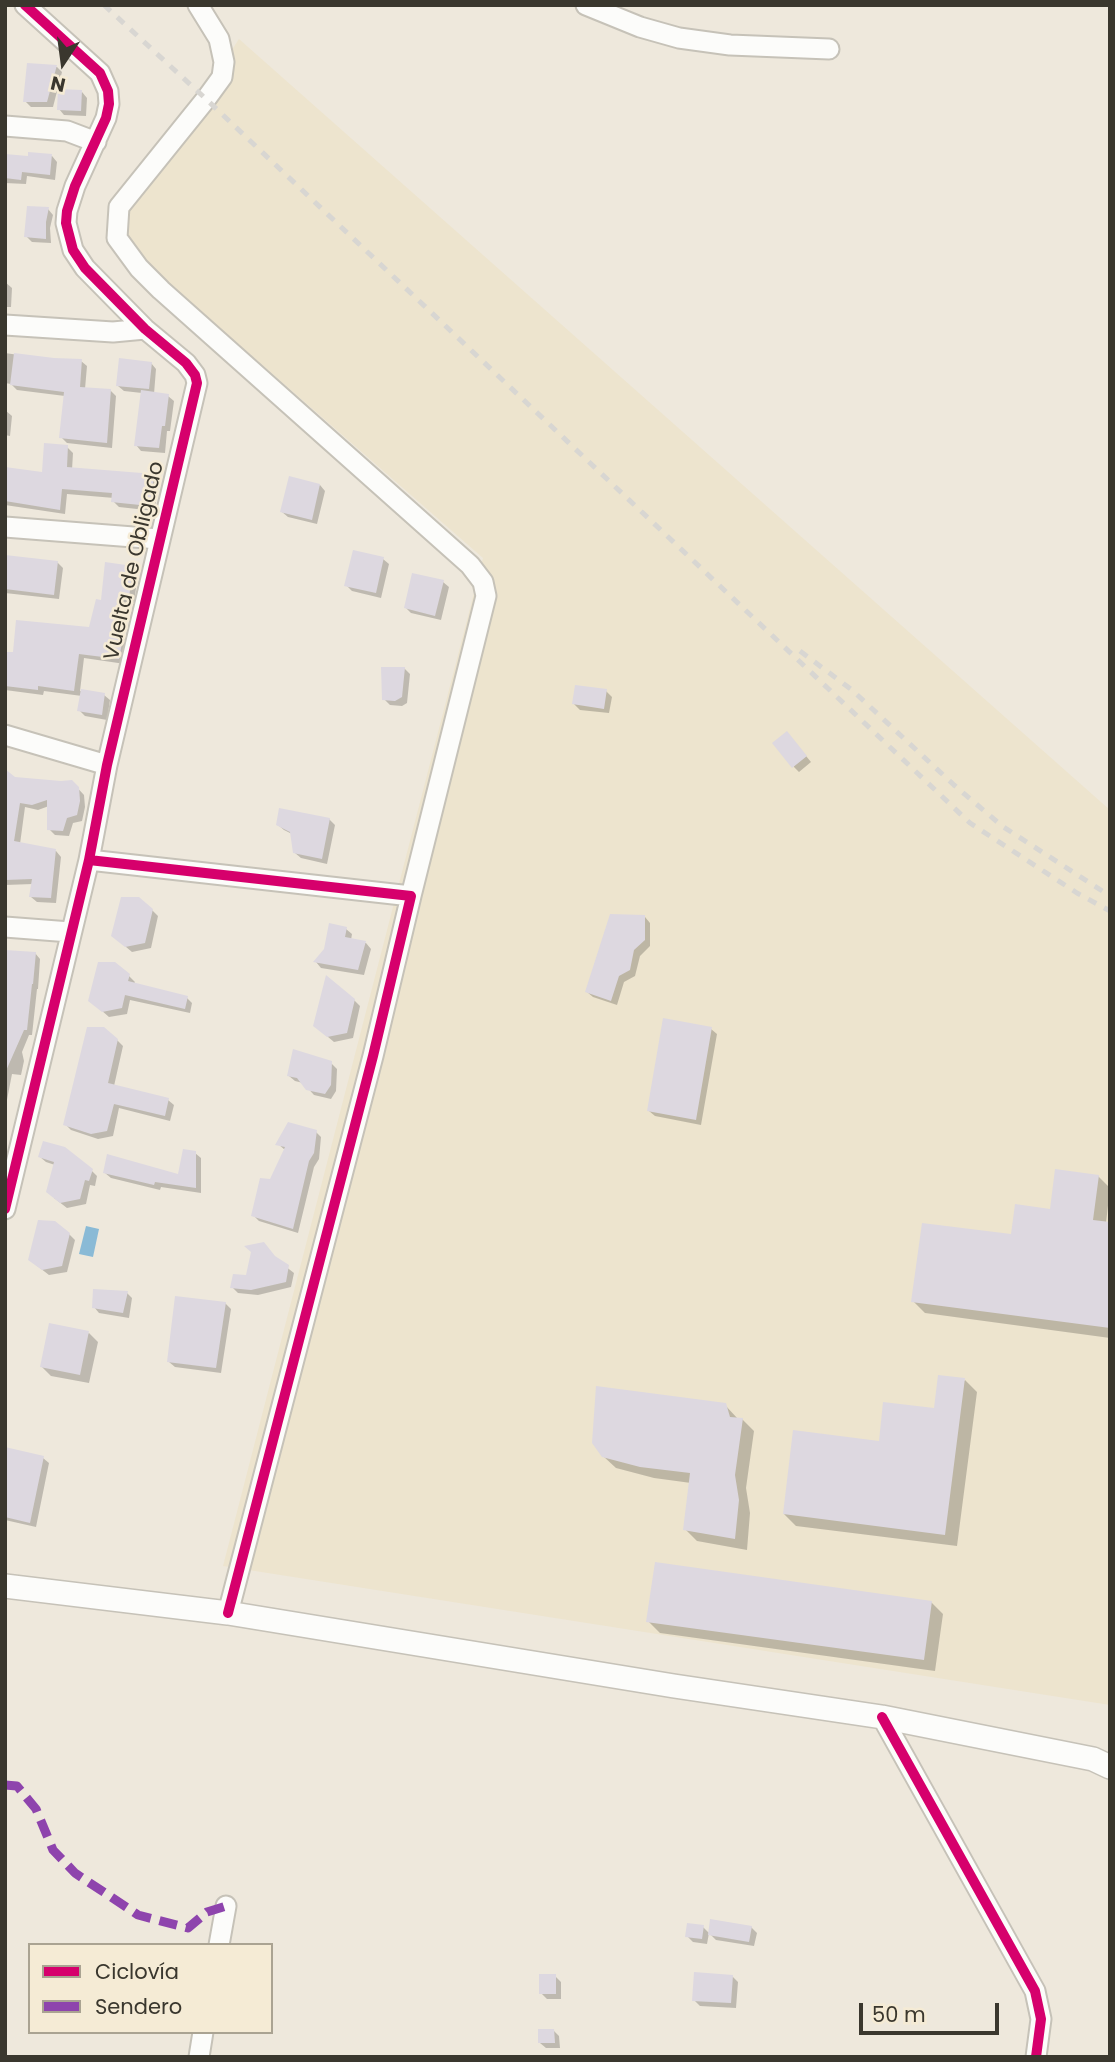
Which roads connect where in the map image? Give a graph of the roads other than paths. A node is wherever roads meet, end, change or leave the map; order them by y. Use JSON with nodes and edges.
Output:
{"nodes":[{"id":1,"x":25,"y":5,"type":"edge"},
{"id":2,"x":198,"y":5,"type":"edge"},
{"id":3,"x":586,"y":5,"type":"edge"},
{"id":4,"x":829,"y":50,"type":"dead end"},
{"id":5,"x":5,"y":126,"type":"edge"},
{"id":6,"x":96,"y":142,"type":"junction"},
{"id":7,"x":5,"y":325,"type":"edge"},
{"id":8,"x":145,"y":329,"type":"junction"},
{"id":9,"x":5,"y":527,"type":"edge"},
{"id":10,"x":159,"y":539,"type":"junction"},
{"id":11,"x":5,"y":735,"type":"edge"},
{"id":12,"x":107,"y":765,"type":"junction"},
{"id":13,"x":89,"y":860,"type":"junction"},
{"id":14,"x":411,"y":896,"type":"junction"},
{"id":15,"x":5,"y":927,"type":"edge"},
{"id":16,"x":71,"y":932,"type":"junction"},
{"id":17,"x":14,"y":1135,"type":"edge"},
{"id":18,"x":5,"y":1209,"type":"edge"},
{"id":19,"x":5,"y":1586,"type":"edge"},
{"id":20,"x":228,"y":1613,"type":"junction"},
{"id":21,"x":882,"y":1717,"type":"junction"},
{"id":22,"x":1104,"y":1762,"type":"edge"},
{"id":23,"x":226,"y":1906,"type":"dead end"},
{"id":24,"x":219,"y":1943,"type":"edge"},
{"id":25,"x":203,"y":2034,"type":"edge"},
{"id":26,"x":199,"y":2057,"type":"edge"},
{"id":27,"x":1036,"y":2057,"type":"edge"}],
"edges":[{"from":1,"to":6,"type":"street","name":"Vuelta de Obligado"},
{"from":2,"to":14,"type":"street"},
{"from":3,"to":4,"type":"street"},
{"from":5,"to":6,"type":"street"},
{"from":6,"to":8,"type":"street","name":"Vuelta de Obligado"},
{"from":7,"to":8,"type":"street"},
{"from":8,"to":10,"type":"street","name":"Vuelta de Obligado"},
{"from":9,"to":10,"type":"street"},
{"from":10,"to":12,"type":"street","name":"Vuelta de Obligado"},
{"from":11,"to":12,"type":"street"},
{"from":12,"to":13,"type":"street","name":"Vuelta de Obligado"},
{"from":13,"to":14,"type":"street"},
{"from":13,"to":16,"type":"street","name":"Vuelta de Obligado"},
{"from":14,"to":20,"type":"street"},
{"from":15,"to":16,"type":"street"},
{"from":16,"to":17,"type":"street","name":"Vuelta de Obligado"},
{"from":17,"to":18,"type":"street","name":"Vuelta de Obligado"},
{"from":19,"to":20,"type":"main road"},
{"from":20,"to":21,"type":"main road"},
{"from":21,"to":22,"type":"main road"},
{"from":21,"to":27,"type":"street"},
{"from":23,"to":24,"type":"street"},
{"from":25,"to":26,"type":"street"}]}
